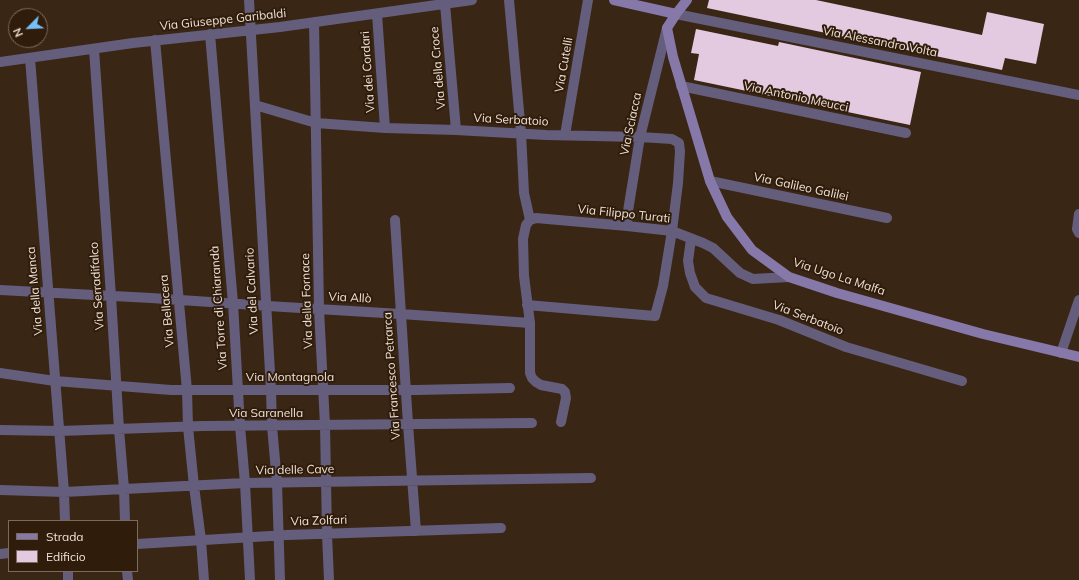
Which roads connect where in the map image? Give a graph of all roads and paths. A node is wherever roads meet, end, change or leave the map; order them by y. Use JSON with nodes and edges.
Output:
{"nodes":[{"id":1,"x":249,"y":0,"type":"edge"},
{"id":2,"x":472,"y":0,"type":"edge"},
{"id":3,"x":509,"y":0,"type":"edge"},
{"id":4,"x":588,"y":0,"type":"edge"},
{"id":5,"x":616,"y":0,"type":"edge"},
{"id":6,"x":687,"y":0,"type":"edge"},
{"id":7,"x":445,"y":4,"type":"junction"},
{"id":8,"x":377,"y":14,"type":"junction"},
{"id":9,"x":676,"y":14,"type":"junction"},
{"id":10,"x":314,"y":22,"type":"junction"},
{"id":11,"x":667,"y":28,"type":"junction"},
{"id":12,"x":251,"y":30,"type":"junction"},
{"id":13,"x":210,"y":34,"type":"junction"},
{"id":14,"x":156,"y":40,"type":"junction"},
{"id":15,"x":94,"y":49,"type":"junction"},
{"id":16,"x":30,"y":58,"type":"junction"},
{"id":17,"x":0,"y":62,"type":"edge"},
{"id":18,"x":681,"y":86,"type":"junction"},
{"id":19,"x":1079,"y":95,"type":"edge"},
{"id":20,"x":255,"y":104,"type":"junction"},
{"id":21,"x":316,"y":123,"type":"junction"},
{"id":22,"x":385,"y":128,"type":"junction"},
{"id":23,"x":456,"y":130,"type":"junction"},
{"id":24,"x":521,"y":133,"type":"junction"},
{"id":25,"x":906,"y":134,"type":"dead end"},
{"id":26,"x":565,"y":135,"type":"junction"},
{"id":27,"x":640,"y":137,"type":"junction"},
{"id":28,"x":710,"y":180,"type":"junction"},
{"id":29,"x":1079,"y":214,"type":"edge"},
{"id":30,"x":887,"y":218,"type":"dead end"},
{"id":31,"x":395,"y":220,"type":"dead end"},
{"id":32,"x":530,"y":220,"type":"junction"},
{"id":33,"x":627,"y":226,"type":"junction"},
{"id":34,"x":672,"y":232,"type":"junction"},
{"id":35,"x":1079,"y":233,"type":"edge"},
{"id":36,"x":691,"y":239,"type":"junction"},
{"id":37,"x":789,"y":277,"type":"junction"},
{"id":38,"x":0,"y":290,"type":"edge"},
{"id":39,"x":48,"y":293,"type":"junction"},
{"id":40,"x":111,"y":296,"type":"junction"},
{"id":41,"x":180,"y":300,"type":"junction"},
{"id":42,"x":1079,"y":300,"type":"edge"},
{"id":43,"x":233,"y":303,"type":"junction"},
{"id":44,"x":528,"y":305,"type":"junction"},
{"id":45,"x":266,"y":306,"type":"junction"},
{"id":46,"x":319,"y":309,"type":"junction"},
{"id":47,"x":401,"y":314,"type":"junction"},
{"id":48,"x":530,"y":323,"type":"junction"},
{"id":49,"x":1061,"y":352,"type":"junction"},
{"id":50,"x":1079,"y":357,"type":"edge"},
{"id":51,"x":0,"y":373,"type":"edge"},
{"id":52,"x":55,"y":381,"type":"junction"},
{"id":53,"x":962,"y":381,"type":"dead end"},
{"id":54,"x":116,"y":386,"type":"junction"},
{"id":55,"x":510,"y":388,"type":"dead end"},
{"id":56,"x":187,"y":390,"type":"junction"},
{"id":57,"x":238,"y":390,"type":"junction"},
{"id":58,"x":270,"y":390,"type":"junction"},
{"id":59,"x":323,"y":390,"type":"junction"},
{"id":60,"x":406,"y":390,"type":"junction"},
{"id":61,"x":561,"y":422,"type":"dead end"},
{"id":62,"x":532,"y":423,"type":"dead end"},
{"id":63,"x":408,"y":424,"type":"junction"},
{"id":64,"x":325,"y":425,"type":"junction"},
{"id":65,"x":240,"y":426,"type":"junction"},
{"id":66,"x":272,"y":426,"type":"junction"},
{"id":67,"x":188,"y":427,"type":"junction"},
{"id":68,"x":119,"y":429,"type":"junction"},
{"id":69,"x":0,"y":430,"type":"edge"},
{"id":70,"x":60,"y":431,"type":"junction"},
{"id":71,"x":591,"y":478,"type":"dead end"},
{"id":72,"x":413,"y":481,"type":"junction"},
{"id":73,"x":326,"y":482,"type":"junction"},
{"id":74,"x":245,"y":483,"type":"junction"},
{"id":75,"x":277,"y":483,"type":"junction"},
{"id":76,"x":194,"y":486,"type":"junction"},
{"id":77,"x":124,"y":489,"type":"junction"},
{"id":78,"x":0,"y":490,"type":"edge"},
{"id":79,"x":64,"y":492,"type":"junction"},
{"id":80,"x":65,"y":520,"type":"edge"},
{"id":81,"x":125,"y":520,"type":"edge"},
{"id":82,"x":501,"y":528,"type":"dead end"},
{"id":83,"x":416,"y":531,"type":"junction"},
{"id":84,"x":327,"y":534,"type":"junction"},
{"id":85,"x":278,"y":535,"type":"junction"},
{"id":86,"x":248,"y":537,"type":"junction"},
{"id":87,"x":201,"y":540,"type":"junction"},
{"id":88,"x":138,"y":544,"type":"edge"},
{"id":89,"x":204,"y":580,"type":"edge"},
{"id":90,"x":250,"y":580,"type":"edge"},
{"id":91,"x":280,"y":580,"type":"edge"},
{"id":92,"x":328,"y":580,"type":"edge"}],
"edges":[{"from":1,"to":12,"type":"street","name":"Via del Calvario"},
{"from":2,"to":7,"type":"street","name":"Via Giuseppe Garibaldi"},
{"from":3,"to":24,"type":"street"},
{"from":4,"to":26,"type":"street","name":"Via Cutelli"},
{"from":5,"to":9,"type":"street"},
{"from":6,"to":9,"type":"street"},
{"from":7,"to":8,"type":"street","name":"Via Giuseppe Garibaldi"},
{"from":7,"to":23,"type":"street","name":"Via della Croce"},
{"from":8,"to":10,"type":"street","name":"Via Giuseppe Garibaldi"},
{"from":8,"to":22,"type":"street","name":"Via dei Cordari"},
{"from":9,"to":11,"type":"street"},
{"from":9,"to":19,"type":"street","name":"Via Alessandro Volta"},
{"from":10,"to":12,"type":"street","name":"Via Giuseppe Garibaldi"},
{"from":10,"to":21,"type":"street","name":"Via della Fornace"},
{"from":11,"to":18,"type":"street","name":"Via Ugo La Malfa"},
{"from":11,"to":27,"type":"street","name":"Via Sciacca"},
{"from":12,"to":13,"type":"street","name":"Via Giuseppe Garibaldi"},
{"from":12,"to":20,"type":"street","name":"Via del Calvario"},
{"from":13,"to":14,"type":"street","name":"Via Giuseppe Garibaldi"},
{"from":13,"to":43,"type":"street","name":"Via Torre di Chiarandà"},
{"from":14,"to":15,"type":"street","name":"Via Giuseppe Garibaldi"},
{"from":14,"to":41,"type":"street","name":"Via Bellacera"},
{"from":15,"to":16,"type":"street","name":"Via Giuseppe Garibaldi"},
{"from":15,"to":40,"type":"street","name":"Via Serradifalco"},
{"from":16,"to":17,"type":"street","name":"Via Giuseppe Garibaldi"},
{"from":16,"to":39,"type":"street","name":"Via della Manca"},
{"from":18,"to":25,"type":"street","name":"Via Antonio Meucci"},
{"from":18,"to":28,"type":"street","name":"Via Ugo La Malfa"},
{"from":20,"to":21,"type":"street","name":"Via Serbatoio"},
{"from":20,"to":45,"type":"street","name":"Via del Calvario"},
{"from":21,"to":22,"type":"street","name":"Via Serbatoio"},
{"from":21,"to":46,"type":"street","name":"Via della Fornace"},
{"from":22,"to":23,"type":"street","name":"Via Serbatoio"},
{"from":23,"to":24,"type":"street","name":"Via Serbatoio"},
{"from":24,"to":26,"type":"street","name":"Via Serbatoio"},
{"from":24,"to":32,"type":"street"},
{"from":26,"to":27,"type":"street","name":"Via Serbatoio"},
{"from":27,"to":33,"type":"street","name":"Via Sciacca"},
{"from":27,"to":34,"type":"street","name":"Via Serbatoio"},
{"from":28,"to":30,"type":"street","name":"Via Galileo Galilei"},
{"from":28,"to":37,"type":"street","name":"Via Ugo La Malfa"},
{"from":29,"to":35,"type":"street"},
{"from":31,"to":47,"type":"street","name":"Via Francesco Petrarca"},
{"from":32,"to":33,"type":"street","name":"Via Filippo Turati"},
{"from":32,"to":44,"type":"street"},
{"from":33,"to":34,"type":"street","name":"Via Filippo Turati"},
{"from":34,"to":36,"type":"street","name":"Via Filippo Turati"},
{"from":34,"to":44,"type":"street"},
{"from":36,"to":37,"type":"street","name":"Via Filippo Turati"},
{"from":36,"to":53,"type":"street","name":"Via Serbatoio"},
{"from":37,"to":49,"type":"street","name":"Via Ugo La Malfa"},
{"from":38,"to":39,"type":"street","name":"Via Allò"},
{"from":39,"to":40,"type":"street","name":"Via Allò"},
{"from":39,"to":52,"type":"street","name":"Via della Manca"},
{"from":40,"to":41,"type":"street","name":"Via Allò"},
{"from":40,"to":54,"type":"street","name":"Via Serradifalco"},
{"from":41,"to":43,"type":"street","name":"Via Allò"},
{"from":41,"to":56,"type":"street","name":"Via Bellacera"},
{"from":42,"to":49,"type":"street"},
{"from":43,"to":45,"type":"street","name":"Via Allò"},
{"from":43,"to":57,"type":"street","name":"Via Torre di Chiarandà"},
{"from":44,"to":48,"type":"street"},
{"from":45,"to":46,"type":"street","name":"Via Allò"},
{"from":45,"to":58,"type":"street","name":"Via del Calvario"},
{"from":46,"to":47,"type":"street","name":"Via Allò"},
{"from":46,"to":59,"type":"street","name":"Via della Fornace"},
{"from":47,"to":48,"type":"street","name":"Via Allò"},
{"from":47,"to":60,"type":"street","name":"Via Francesco Petrarca"},
{"from":48,"to":61,"type":"street"},
{"from":49,"to":50,"type":"street","name":"Via Ugo La Malfa"},
{"from":51,"to":52,"type":"street","name":"Via Montagnola"},
{"from":52,"to":54,"type":"street","name":"Via Montagnola"},
{"from":52,"to":70,"type":"street","name":"Via della Manca"},
{"from":54,"to":56,"type":"street","name":"Via Montagnola"},
{"from":54,"to":68,"type":"street","name":"Via Serradifalco"},
{"from":55,"to":60,"type":"street","name":"Via Montagnola"},
{"from":56,"to":57,"type":"street","name":"Via Montagnola"},
{"from":56,"to":67,"type":"street","name":"Via Bellacera"},
{"from":57,"to":58,"type":"street","name":"Via Montagnola"},
{"from":57,"to":65,"type":"street","name":"Via Torre di Chiarandà"},
{"from":58,"to":59,"type":"street","name":"Via Montagnola"},
{"from":58,"to":66,"type":"street","name":"Via del Calvario"},
{"from":59,"to":60,"type":"street","name":"Via Montagnola"},
{"from":59,"to":64,"type":"street","name":"Via della Fornace"},
{"from":60,"to":63,"type":"street","name":"Via Francesco Petrarca"},
{"from":62,"to":63,"type":"street","name":"Via Saranella"},
{"from":63,"to":64,"type":"street","name":"Via Saranella"},
{"from":63,"to":72,"type":"street","name":"Via Francesco Petrarca"},
{"from":64,"to":66,"type":"street","name":"Via Saranella"},
{"from":64,"to":73,"type":"street","name":"Via della Fornace"},
{"from":65,"to":66,"type":"street","name":"Via Saranella"},
{"from":65,"to":67,"type":"street","name":"Via Saranella"},
{"from":65,"to":74,"type":"street","name":"Via Torre di Chiarandà"},
{"from":66,"to":75,"type":"street","name":"Via del Calvario"},
{"from":67,"to":68,"type":"street","name":"Via Saranella"},
{"from":67,"to":76,"type":"street","name":"Via Bellacera"},
{"from":68,"to":70,"type":"street","name":"Via Saranella"},
{"from":68,"to":77,"type":"street","name":"Via Serradifalco"},
{"from":69,"to":70,"type":"street","name":"Via Saranella"},
{"from":70,"to":79,"type":"street","name":"Via della Manca"},
{"from":71,"to":72,"type":"street","name":"Via delle Cave"},
{"from":72,"to":73,"type":"street","name":"Via delle Cave"},
{"from":72,"to":83,"type":"street","name":"Via Francesco Petrarca"},
{"from":73,"to":75,"type":"street","name":"Via delle Cave"},
{"from":73,"to":84,"type":"street","name":"Via della Fornace"},
{"from":74,"to":75,"type":"street","name":"Via delle Cave"},
{"from":74,"to":76,"type":"street","name":"Via delle Cave"},
{"from":74,"to":86,"type":"street","name":"Via Torre di Chiarandà"},
{"from":75,"to":85,"type":"street","name":"Via del Calvario"},
{"from":76,"to":77,"type":"street","name":"Via delle Cave"},
{"from":76,"to":87,"type":"street","name":"Via Bellacera"},
{"from":77,"to":79,"type":"street","name":"Via delle Cave"},
{"from":77,"to":81,"type":"street","name":"Via Serradifalco"},
{"from":78,"to":79,"type":"street","name":"Via delle Cave"},
{"from":79,"to":80,"type":"street","name":"Via della Manca"},
{"from":82,"to":83,"type":"street","name":"Via Zolfari"},
{"from":83,"to":84,"type":"street","name":"Via Zolfari"},
{"from":84,"to":85,"type":"street","name":"Via Zolfari"},
{"from":84,"to":92,"type":"street","name":"Via della Fornace"},
{"from":85,"to":86,"type":"street","name":"Via Zolfari"},
{"from":85,"to":91,"type":"street","name":"Via del Calvario"},
{"from":86,"to":87,"type":"street","name":"Via Zolfari"},
{"from":86,"to":90,"type":"street","name":"Via Torre di Chiarandà"},
{"from":87,"to":88,"type":"street","name":"Via Zolfari"},
{"from":87,"to":89,"type":"street","name":"Via Bellacera"}]}
